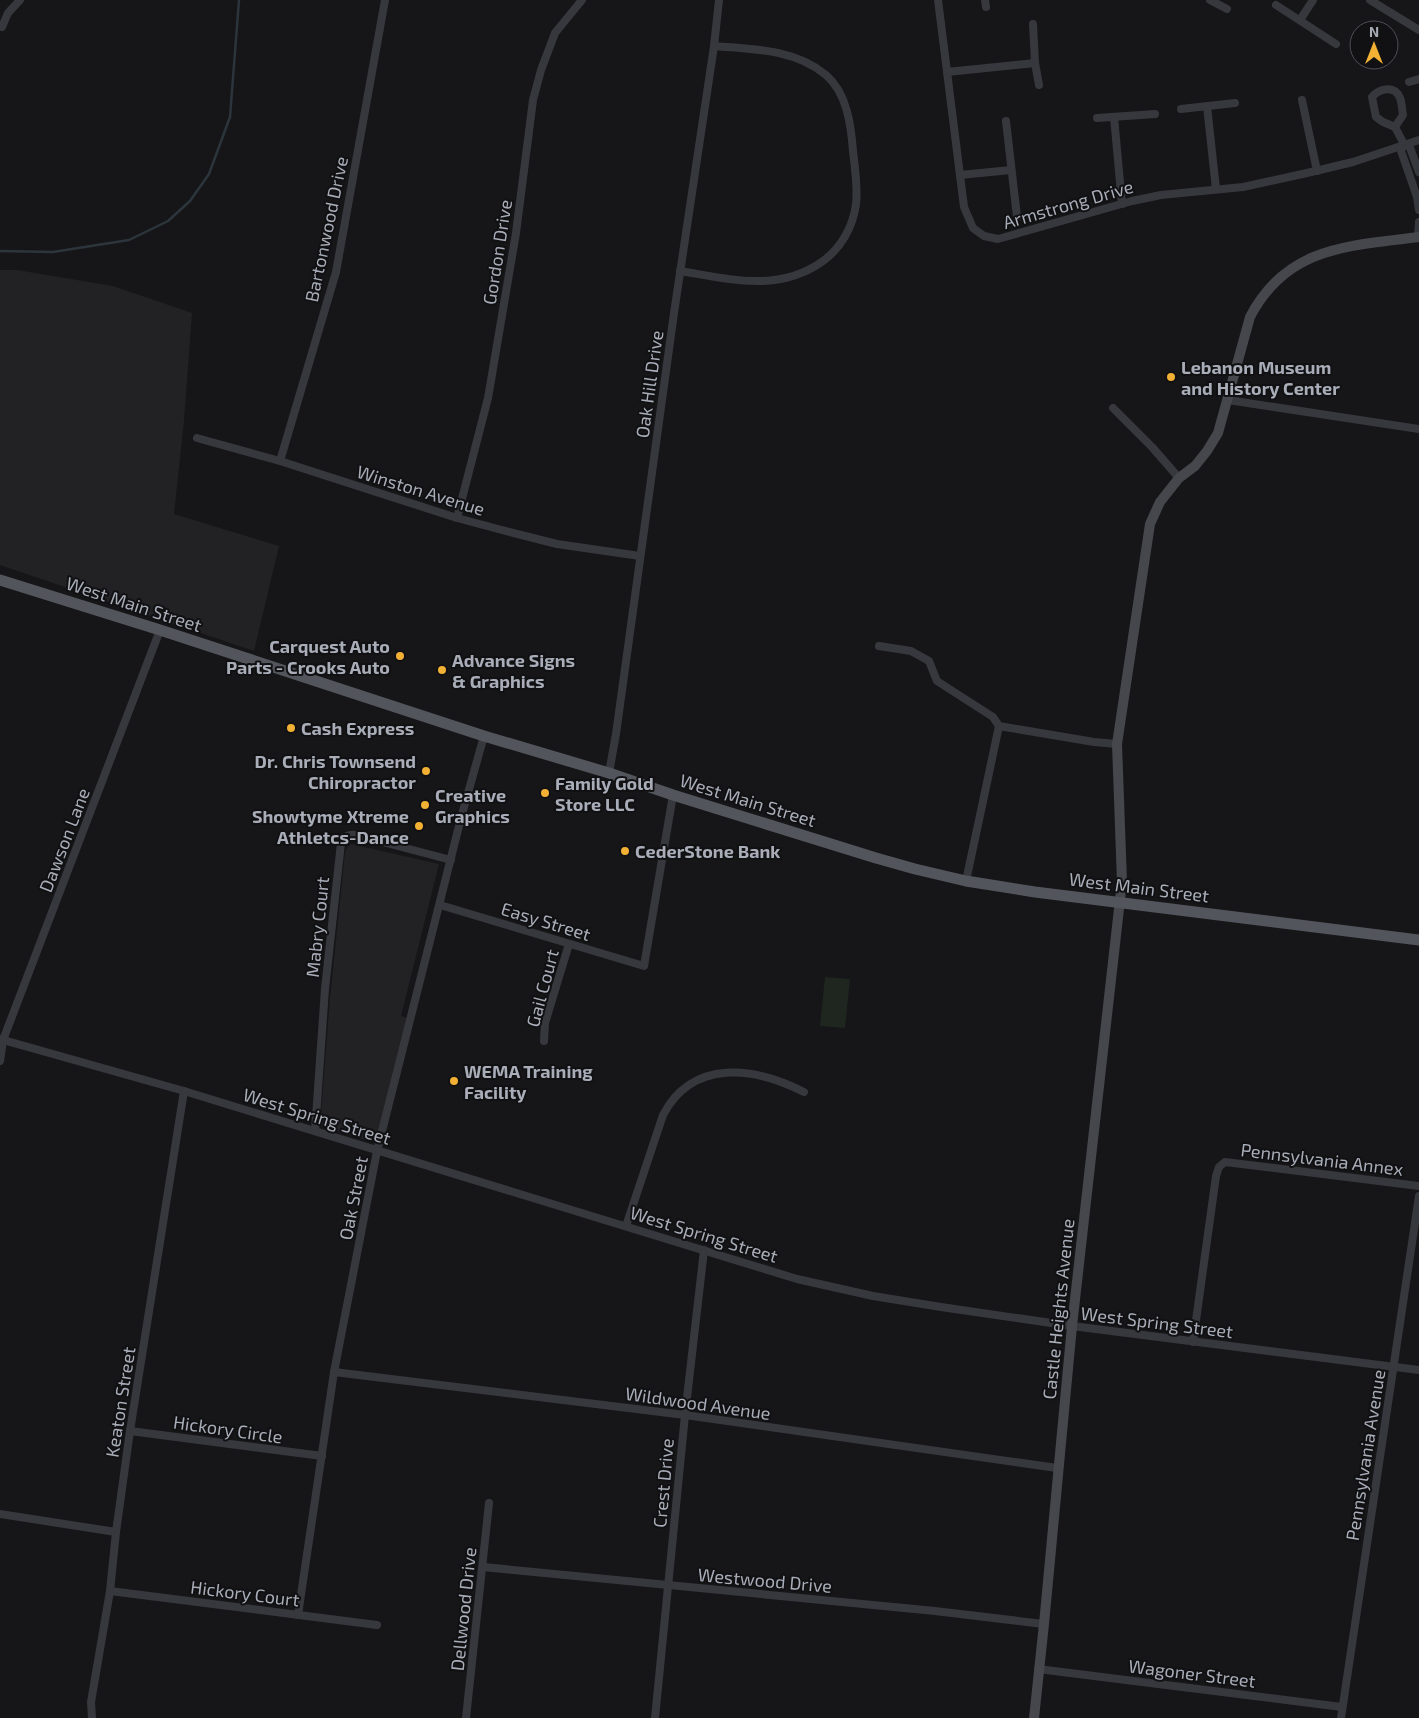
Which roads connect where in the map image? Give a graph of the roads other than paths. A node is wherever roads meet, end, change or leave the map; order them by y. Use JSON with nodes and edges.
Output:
{"nodes":[{"id":1,"x":20,"y":0,"type":"edge"},
{"id":2,"x":385,"y":0,"type":"edge"},
{"id":3,"x":582,"y":0,"type":"edge"},
{"id":4,"x":719,"y":0,"type":"edge"},
{"id":5,"x":938,"y":0,"type":"edge"},
{"id":6,"x":1210,"y":0,"type":"edge"},
{"id":7,"x":1313,"y":0,"type":"edge"},
{"id":8,"x":1370,"y":0,"type":"edge"},
{"id":9,"x":1276,"y":6,"type":"dead end"},
{"id":10,"x":1227,"y":9,"type":"dead end"},
{"id":11,"x":1300,"y":20,"type":"junction"},
{"id":12,"x":1033,"y":24,"type":"dead end"},
{"id":13,"x":2,"y":27,"type":"dead end"},
{"id":14,"x":1419,"y":30,"type":"edge"},
{"id":15,"x":1336,"y":44,"type":"dead end"},
{"id":16,"x":714,"y":46,"type":"junction"},
{"id":17,"x":1035,"y":63,"type":"junction"},
{"id":18,"x":947,"y":72,"type":"junction"},
{"id":19,"x":1419,"y":78,"type":"edge"},
{"id":20,"x":1409,"y":82,"type":"dead end"},
{"id":21,"x":1039,"y":85,"type":"dead end"},
{"id":22,"x":1302,"y":100,"type":"dead end"},
{"id":23,"x":1235,"y":103,"type":"dead end"},
{"id":24,"x":1207,"y":106,"type":"junction"},
{"id":25,"x":1181,"y":108,"type":"dead end"},
{"id":26,"x":1154,"y":114,"type":"dead end"},
{"id":27,"x":1114,"y":117,"type":"junction"},
{"id":28,"x":1097,"y":118,"type":"dead end"},
{"id":29,"x":1006,"y":121,"type":"dead end"},
{"id":30,"x":1395,"y":127,"type":"junction"},
{"id":31,"x":1419,"y":140,"type":"edge"},
{"id":32,"x":1405,"y":146,"type":"junction"},
{"id":33,"x":1011,"y":170,"type":"junction"},
{"id":34,"x":1318,"y":171,"type":"junction"},
{"id":35,"x":1419,"y":172,"type":"edge"},
{"id":36,"x":960,"y":175,"type":"junction"},
{"id":37,"x":1216,"y":189,"type":"junction"},
{"id":38,"x":1122,"y":204,"type":"junction"},
{"id":39,"x":1419,"y":210,"type":"edge"},
{"id":40,"x":1016,"y":217,"type":"dead end"},
{"id":41,"x":1419,"y":222,"type":"edge"},
{"id":42,"x":1419,"y":237,"type":"edge"},
{"id":43,"x":680,"y":271,"type":"junction"},
{"id":44,"x":1228,"y":400,"type":"junction"},
{"id":45,"x":1113,"y":408,"type":"dead end"},
{"id":46,"x":1419,"y":429,"type":"edge"},
{"id":47,"x":197,"y":438,"type":"dead end"},
{"id":48,"x":280,"y":461,"type":"junction"},
{"id":49,"x":1179,"y":478,"type":"junction"},
{"id":50,"x":457,"y":518,"type":"junction"},
{"id":51,"x":640,"y":556,"type":"junction"},
{"id":52,"x":0,"y":580,"type":"edge"},
{"id":53,"x":160,"y":630,"type":"junction"},
{"id":54,"x":879,"y":646,"type":"dead end"},
{"id":55,"x":999,"y":726,"type":"junction"},
{"id":56,"x":484,"y":736,"type":"junction"},
{"id":57,"x":1117,"y":744,"type":"junction"},
{"id":58,"x":609,"y":773,"type":"junction"},
{"id":59,"x":673,"y":795,"type":"junction"},
{"id":60,"x":451,"y":860,"type":"junction"},
{"id":61,"x":966,"y":881,"type":"junction"},
{"id":62,"x":1119,"y":903,"type":"junction"},
{"id":63,"x":440,"y":905,"type":"junction"},
{"id":64,"x":1419,"y":940,"type":"edge"},
{"id":65,"x":569,"y":944,"type":"junction"},
{"id":66,"x":2,"y":1040,"type":"edge"},
{"id":67,"x":544,"y":1041,"type":"dead end"},
{"id":68,"x":0,"y":1061,"type":"edge"},
{"id":69,"x":184,"y":1091,"type":"junction"},
{"id":70,"x":804,"y":1092,"type":"dead end"},
{"id":71,"x":315,"y":1132,"type":"junction"},
{"id":72,"x":377,"y":1151,"type":"junction"},
{"id":73,"x":1419,"y":1186,"type":"edge"},
{"id":74,"x":1419,"y":1196,"type":"edge"},
{"id":75,"x":626,"y":1226,"type":"junction"},
{"id":76,"x":704,"y":1250,"type":"junction"},
{"id":77,"x":1072,"y":1326,"type":"junction"},
{"id":78,"x":1193,"y":1342,"type":"junction"},
{"id":79,"x":1394,"y":1366,"type":"junction"},
{"id":80,"x":1419,"y":1370,"type":"edge"},
{"id":81,"x":334,"y":1372,"type":"junction"},
{"id":82,"x":685,"y":1415,"type":"junction"},
{"id":83,"x":130,"y":1431,"type":"junction"},
{"id":84,"x":322,"y":1456,"type":"junction"},
{"id":85,"x":1058,"y":1468,"type":"junction"},
{"id":86,"x":489,"y":1503,"type":"dead end"},
{"id":87,"x":0,"y":1514,"type":"edge"},
{"id":88,"x":116,"y":1532,"type":"junction"},
{"id":89,"x":483,"y":1567,"type":"junction"},
{"id":90,"x":668,"y":1586,"type":"junction"},
{"id":91,"x":110,"y":1591,"type":"junction"},
{"id":92,"x":298,"y":1615,"type":"junction"},
{"id":93,"x":1044,"y":1624,"type":"junction"},
{"id":94,"x":377,"y":1625,"type":"dead end"},
{"id":95,"x":1038,"y":1669,"type":"junction"},
{"id":96,"x":1342,"y":1707,"type":"junction"},
{"id":97,"x":92,"y":1718,"type":"edge"},
{"id":98,"x":466,"y":1718,"type":"edge"},
{"id":99,"x":655,"y":1718,"type":"edge"},
{"id":100,"x":1034,"y":1718,"type":"edge"},
{"id":101,"x":1341,"y":1718,"type":"edge"}],
"edges":[{"from":1,"to":13,"type":"street"},
{"from":2,"to":48,"type":"street","name":"Bartonwood Drive"},
{"from":3,"to":50,"type":"street","name":"Gordon Drive"},
{"from":4,"to":16,"type":"street","name":"Oak Hill Drive"},
{"from":5,"to":18,"type":"street","name":"Armstrong Drive"},
{"from":6,"to":10,"type":"street"},
{"from":7,"to":11,"type":"street"},
{"from":8,"to":14,"type":"street"},
{"from":9,"to":11,"type":"street"},
{"from":11,"to":15,"type":"street"},
{"from":12,"to":17,"type":"street"},
{"from":16,"to":43,"type":"street","name":"Oak Hill Drive"},
{"from":16,"to":43,"type":"street"},
{"from":17,"to":18,"type":"street"},
{"from":17,"to":21,"type":"street"},
{"from":18,"to":36,"type":"street","name":"Armstrong Drive"},
{"from":19,"to":20,"type":"street"},
{"from":22,"to":34,"type":"street"},
{"from":23,"to":24,"type":"street"},
{"from":24,"to":25,"type":"street"},
{"from":24,"to":37,"type":"street"},
{"from":26,"to":27,"type":"street"},
{"from":27,"to":28,"type":"street"},
{"from":27,"to":38,"type":"street"},
{"from":29,"to":33,"type":"street"},
{"from":30,"to":30,"type":"street"},
{"from":30,"to":32,"type":"street"},
{"from":31,"to":32,"type":"street","name":"Armstrong Drive"},
{"from":32,"to":34,"type":"street","name":"Armstrong Drive"},
{"from":32,"to":35,"type":"street"},
{"from":32,"to":39,"type":"street"},
{"from":33,"to":36,"type":"street"},
{"from":33,"to":40,"type":"street"},
{"from":34,"to":37,"type":"street","name":"Armstrong Drive"},
{"from":36,"to":38,"type":"street","name":"Armstrong Drive"},
{"from":37,"to":38,"type":"street","name":"Armstrong Drive"},
{"from":41,"to":42,"type":"street"},
{"from":42,"to":44,"type":"street","name":"Castle Heights Avenue"},
{"from":43,"to":51,"type":"street","name":"Oak Hill Drive"},
{"from":44,"to":46,"type":"street"},
{"from":44,"to":49,"type":"street","name":"Castle Heights Avenue"},
{"from":45,"to":49,"type":"street"},
{"from":47,"to":48,"type":"street","name":"Winston Avenue"},
{"from":48,"to":50,"type":"street","name":"Winston Avenue"},
{"from":49,"to":57,"type":"street","name":"Castle Heights Avenue"},
{"from":50,"to":51,"type":"street","name":"Winston Avenue"},
{"from":51,"to":58,"type":"street","name":"Oak Hill Drive"},
{"from":52,"to":53,"type":"main road","name":"West Main Street"},
{"from":53,"to":56,"type":"main road","name":"West Main Street"},
{"from":53,"to":66,"type":"street","name":"Dawson Lane"},
{"from":54,"to":55,"type":"street"},
{"from":55,"to":57,"type":"street"},
{"from":55,"to":61,"type":"street"},
{"from":56,"to":58,"type":"main road","name":"West Main Street"},
{"from":56,"to":60,"type":"street","name":"Oak Street"},
{"from":57,"to":62,"type":"street","name":"Castle Heights Avenue"},
{"from":58,"to":59,"type":"main road","name":"West Main Street"},
{"from":59,"to":61,"type":"main road","name":"West Main Street"},
{"from":59,"to":65,"type":"street","name":"Easy Street"},
{"from":60,"to":63,"type":"street","name":"Oak Street"},
{"from":60,"to":71,"type":"street","name":"Mabry Court"},
{"from":61,"to":62,"type":"main road","name":"West Main Street"},
{"from":62,"to":64,"type":"main road","name":"West Main Street"},
{"from":62,"to":77,"type":"street","name":"Castle Heights Avenue"},
{"from":63,"to":65,"type":"street","name":"Easy Street"},
{"from":63,"to":72,"type":"street","name":"Oak Street"},
{"from":65,"to":67,"type":"street","name":"Gail Court"},
{"from":66,"to":68,"type":"street","name":"Dawson Lane"},
{"from":66,"to":69,"type":"street","name":"West Spring Street"},
{"from":69,"to":71,"type":"street","name":"West Spring Street"},
{"from":69,"to":83,"type":"street","name":"Keaton Street"},
{"from":70,"to":75,"type":"street"},
{"from":71,"to":72,"type":"street","name":"West Spring Street"},
{"from":72,"to":75,"type":"street","name":"West Spring Street"},
{"from":72,"to":81,"type":"street","name":"Oak Street"},
{"from":73,"to":78,"type":"street","name":"Pennsylvania Annex"},
{"from":74,"to":79,"type":"street","name":"Pennsylvania Avenue"},
{"from":75,"to":76,"type":"street","name":"West Spring Street"},
{"from":76,"to":77,"type":"street","name":"West Spring Street"},
{"from":76,"to":82,"type":"street","name":"Crest Drive"},
{"from":77,"to":78,"type":"street","name":"West Spring Street"},
{"from":77,"to":85,"type":"street","name":"Castle Heights Avenue"},
{"from":78,"to":79,"type":"street","name":"West Spring Street"},
{"from":79,"to":80,"type":"street","name":"West Spring Street"},
{"from":79,"to":96,"type":"street","name":"Pennsylvania Avenue"},
{"from":81,"to":82,"type":"street","name":"Wildwood Avenue"},
{"from":81,"to":84,"type":"street","name":"Oak Street"},
{"from":82,"to":85,"type":"street","name":"Wildwood Avenue"},
{"from":82,"to":90,"type":"street","name":"Crest Drive"},
{"from":83,"to":84,"type":"street","name":"Hickory Circle"},
{"from":83,"to":88,"type":"street","name":"Keaton Street"},
{"from":84,"to":92,"type":"street","name":"Oak Street"},
{"from":85,"to":93,"type":"street","name":"Castle Heights Avenue"},
{"from":86,"to":89,"type":"street","name":"Dellwood Drive"},
{"from":87,"to":88,"type":"street"},
{"from":88,"to":91,"type":"street","name":"Keaton Street"},
{"from":89,"to":90,"type":"street","name":"Westwood Drive"},
{"from":89,"to":98,"type":"street","name":"Dellwood Drive"},
{"from":90,"to":93,"type":"street","name":"Westwood Drive"},
{"from":90,"to":99,"type":"street","name":"Crest Drive"},
{"from":91,"to":92,"type":"street","name":"Hickory Court"},
{"from":91,"to":97,"type":"street","name":"Keaton Street"},
{"from":92,"to":94,"type":"street","name":"Hickory Court"},
{"from":93,"to":95,"type":"street","name":"Castle Heights Avenue"},
{"from":95,"to":96,"type":"street","name":"Wagoner Street"},
{"from":95,"to":100,"type":"street","name":"Castle Heights Avenue"},
{"from":96,"to":101,"type":"street","name":"Pennsylvania Avenue"}]}
